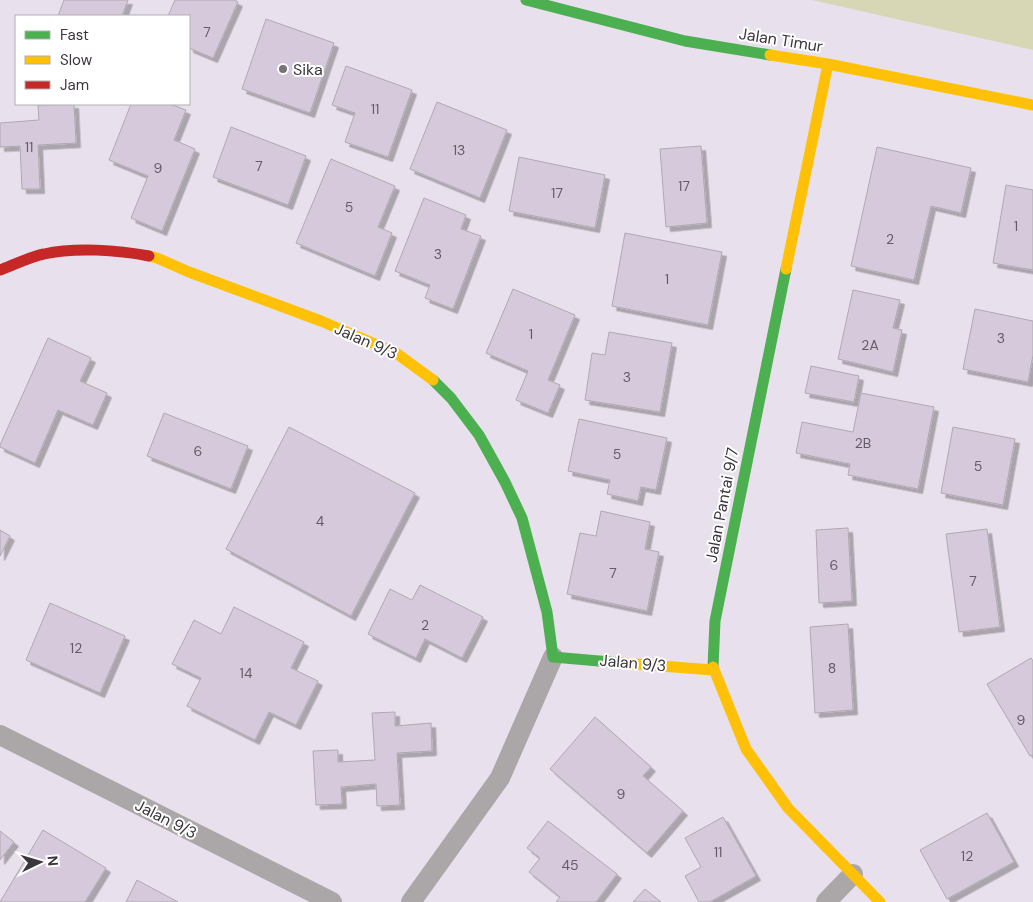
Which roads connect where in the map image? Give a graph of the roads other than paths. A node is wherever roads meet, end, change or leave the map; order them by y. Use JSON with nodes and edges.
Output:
{"nodes":[{"id":1,"x":526,"y":0,"type":"edge"},
{"id":2,"x":828,"y":64,"type":"junction"},
{"id":3,"x":1033,"y":105,"type":"edge"},
{"id":4,"x":0,"y":270,"type":"edge"},
{"id":5,"x":553,"y":657,"type":"junction"},
{"id":6,"x":713,"y":670,"type":"junction"},
{"id":7,"x":0,"y":735,"type":"edge"},
{"id":8,"x":853,"y":874,"type":"junction"},
{"id":9,"x":332,"y":902,"type":"edge"},
{"id":10,"x":411,"y":902,"type":"edge"},
{"id":11,"x":826,"y":902,"type":"edge"},
{"id":12,"x":880,"y":902,"type":"edge"}],
"edges":[{"from":1,"to":2,"type":"street","name":"Jalan Timur"},
{"from":2,"to":3,"type":"street","name":"Jalan Timur"},
{"from":2,"to":6,"type":"street","name":"Jalan Pantai 9/7"},
{"from":4,"to":5,"type":"street","name":"Jalan 9/3"},
{"from":5,"to":6,"type":"street","name":"Jalan 9/3"},
{"from":5,"to":10,"type":"street","name":"Jalan 9/3"},
{"from":6,"to":8,"type":"street","name":"Jalan Pantai 9/7"},
{"from":7,"to":9,"type":"street","name":"Jalan 9/3"},
{"from":8,"to":11,"type":"street"},
{"from":8,"to":12,"type":"street","name":"Jalan Pantai 9/7"}]}
